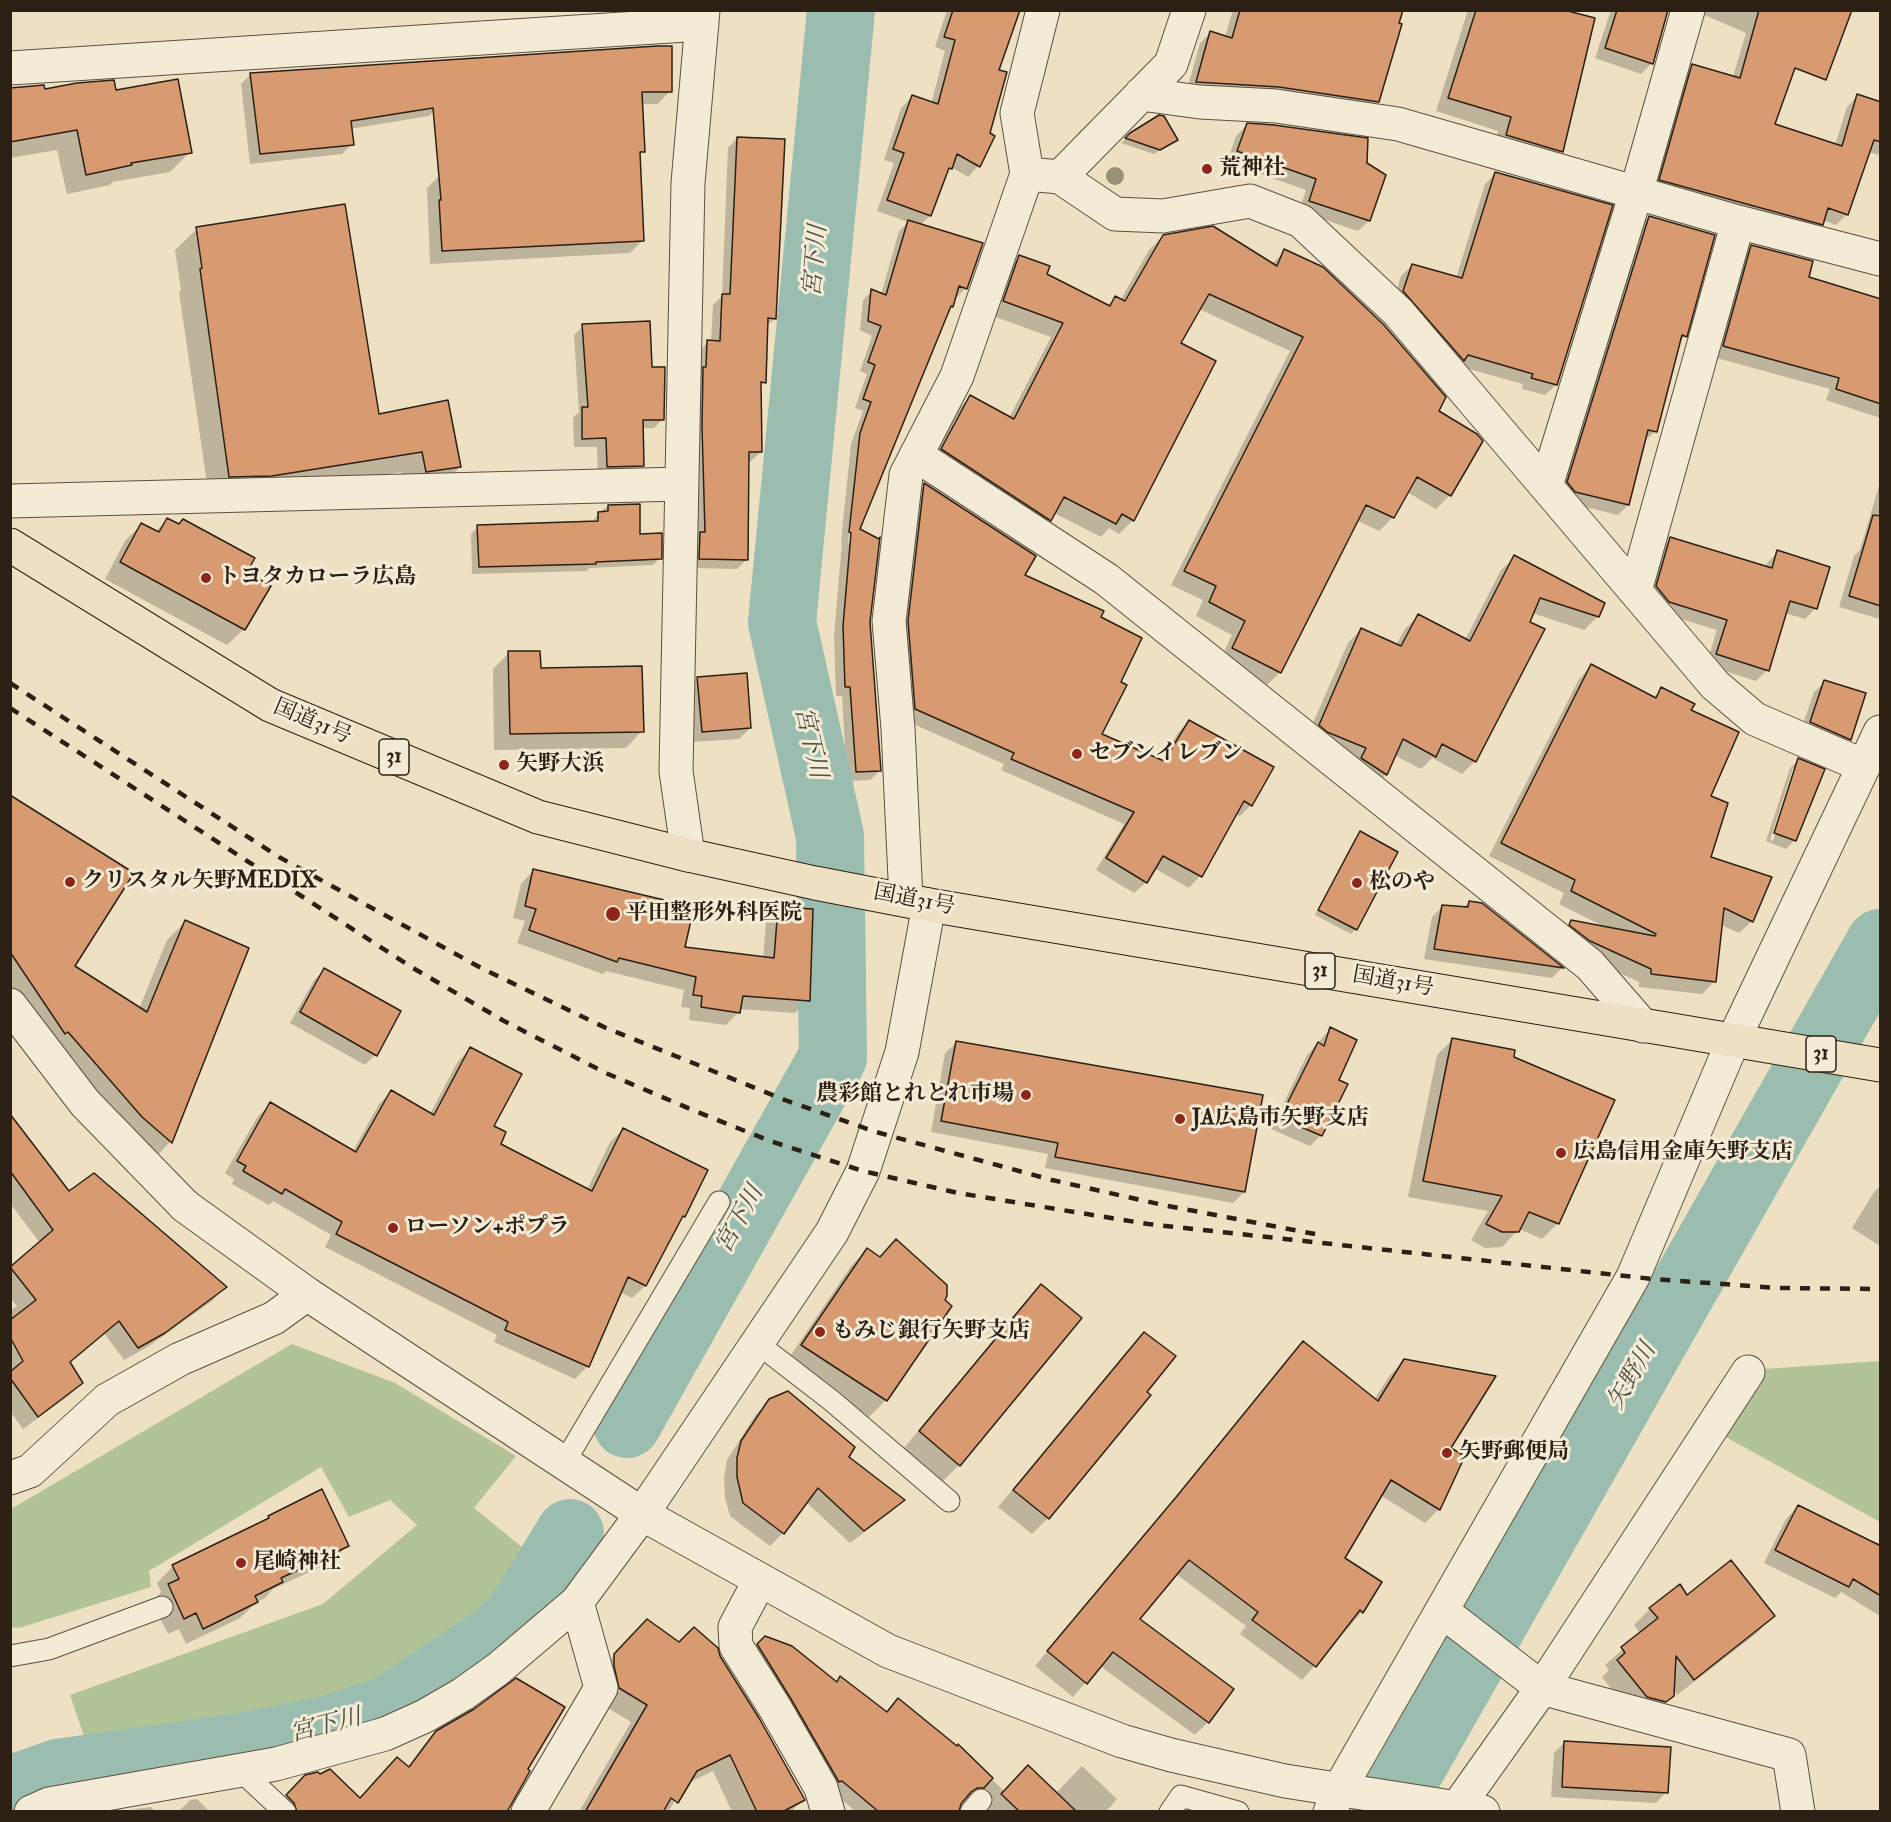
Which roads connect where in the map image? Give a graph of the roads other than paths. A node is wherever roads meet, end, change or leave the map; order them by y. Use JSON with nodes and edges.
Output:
{"nodes":[{"id":1,"x":1043,"y":10,"type":"edge"},
{"id":2,"x":1189,"y":10,"type":"edge"},
{"id":3,"x":1688,"y":10,"type":"edge"},
{"id":4,"x":702,"y":17,"type":"edge"},
{"id":5,"x":10,"y":68,"type":"edge"},
{"id":6,"x":1141,"y":94,"type":"junction"},
{"id":7,"x":1027,"y":174,"type":"junction"},
{"id":8,"x":1060,"y":177,"type":"junction"},
{"id":9,"x":1636,"y":193,"type":"junction"},
{"id":10,"x":1738,"y":222,"type":"junction"},
{"id":11,"x":1881,"y":259,"type":"edge"},
{"id":12,"x":916,"y":455,"type":"junction"},
{"id":13,"x":681,"y":484,"type":"junction"},
{"id":14,"x":1545,"y":486,"type":"junction"},
{"id":15,"x":10,"y":501,"type":"edge"},
{"id":16,"x":10,"y":545,"type":"edge"},
{"id":17,"x":1635,"y":591,"type":"junction"},
{"id":18,"x":1881,"y":732,"type":"edge"},
{"id":19,"x":1864,"y":766,"type":"junction"},
{"id":20,"x":688,"y":855,"type":"junction"},
{"id":21,"x":905,"y":899,"type":"junction"},
{"id":22,"x":10,"y":1005,"type":"edge"},
{"id":23,"x":1643,"y":1026,"type":"junction"},
{"id":24,"x":1747,"y":1042,"type":"junction"},
{"id":25,"x":1881,"y":1065,"type":"edge"},
{"id":26,"x":719,"y":1202,"type":"dead end"},
{"id":27,"x":307,"y":1294,"type":"junction"},
{"id":28,"x":757,"y":1343,"type":"junction"},
{"id":29,"x":1748,"y":1372,"type":"dead end"},
{"id":30,"x":564,"y":1463,"type":"junction"},
{"id":31,"x":10,"y":1478,"type":"edge"},
{"id":32,"x":949,"y":1501,"type":"dead end"},
{"id":33,"x":642,"y":1514,"type":"junction"},
{"id":34,"x":760,"y":1580,"type":"junction"},
{"id":35,"x":577,"y":1602,"type":"junction"},
{"id":36,"x":162,"y":1606,"type":"dead end"},
{"id":37,"x":1442,"y":1611,"type":"junction"},
{"id":38,"x":10,"y":1656,"type":"edge"},
{"id":39,"x":1542,"y":1688,"type":"junction"},
{"id":40,"x":242,"y":1771,"type":"junction"},
{"id":41,"x":1342,"y":1797,"type":"edge"},
{"id":42,"x":1458,"y":1809,"type":"edge"},
{"id":43,"x":31,"y":1812,"type":"edge"},
{"id":44,"x":285,"y":1812,"type":"edge"},
{"id":45,"x":528,"y":1812,"type":"edge"},
{"id":46,"x":828,"y":1812,"type":"edge"},
{"id":47,"x":1170,"y":1812,"type":"edge"},
{"id":48,"x":1238,"y":1812,"type":"edge"},
{"id":49,"x":1797,"y":1812,"type":"edge"}],
"edges":[{"from":1,"to":7,"type":"street"},
{"from":2,"to":6,"type":"street"},
{"from":3,"to":9,"type":"street"},
{"from":4,"to":5,"type":"street"},
{"from":4,"to":13,"type":"street"},
{"from":6,"to":8,"type":"street"},
{"from":6,"to":9,"type":"street"},
{"from":7,"to":8,"type":"street"},
{"from":7,"to":12,"type":"street"},
{"from":8,"to":14,"type":"street"},
{"from":9,"to":10,"type":"street"},
{"from":9,"to":14,"type":"street"},
{"from":10,"to":11,"type":"street"},
{"from":10,"to":17,"type":"street"},
{"from":12,"to":21,"type":"street"},
{"from":12,"to":23,"type":"street"},
{"from":13,"to":15,"type":"street"},
{"from":13,"to":20,"type":"street"},
{"from":14,"to":17,"type":"street"},
{"from":16,"to":20,"type":"highway","name":"国道31号","number":"31"},
{"from":17,"to":19,"type":"street"},
{"from":18,"to":19,"type":"street"},
{"from":19,"to":24,"type":"street"},
{"from":20,"to":21,"type":"highway","name":"国道31号","number":"31"},
{"from":21,"to":23,"type":"highway","name":"国道31号","number":"31"},
{"from":21,"to":28,"type":"street"},
{"from":22,"to":27,"type":"street"},
{"from":23,"to":24,"type":"highway","name":"国道31号","number":"31"},
{"from":24,"to":25,"type":"highway","name":"国道31号","number":"31"},
{"from":24,"to":37,"type":"street"},
{"from":26,"to":30,"type":"lane"},
{"from":27,"to":30,"type":"street"},
{"from":27,"to":31,"type":"street"},
{"from":28,"to":32,"type":"lane"},
{"from":28,"to":33,"type":"street"},
{"from":29,"to":39,"type":"street"},
{"from":30,"to":33,"type":"street"},
{"from":33,"to":34,"type":"street"},
{"from":33,"to":35,"type":"street"},
{"from":34,"to":41,"type":"street"},
{"from":34,"to":46,"type":"street"},
{"from":35,"to":40,"type":"street"},
{"from":35,"to":45,"type":"street"},
{"from":36,"to":38,"type":"lane"},
{"from":37,"to":39,"type":"street"},
{"from":37,"to":41,"type":"street"},
{"from":39,"to":42,"type":"street"},
{"from":39,"to":49,"type":"street"},
{"from":40,"to":43,"type":"street"},
{"from":40,"to":44,"type":"lane"},
{"from":41,"to":42,"type":"street"},
{"from":47,"to":48,"type":"lane"}]}
